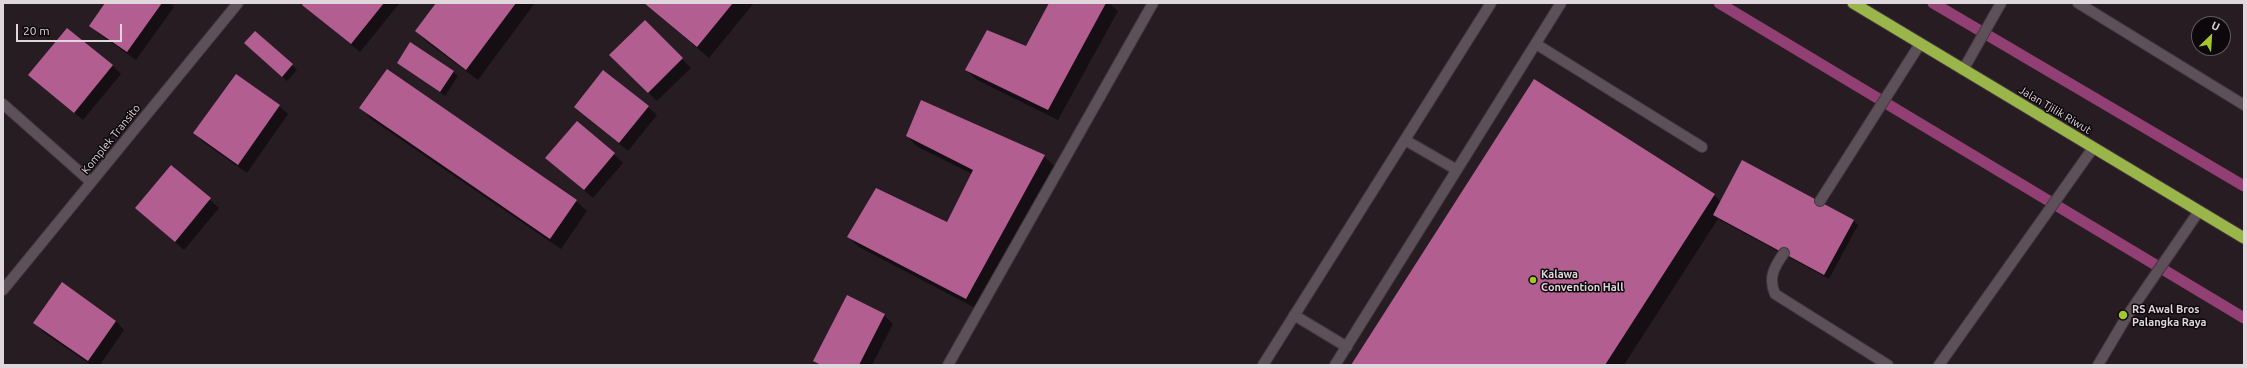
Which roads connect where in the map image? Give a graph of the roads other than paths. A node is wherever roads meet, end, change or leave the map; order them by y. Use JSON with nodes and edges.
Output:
{"nodes":[{"id":1,"x":238,"y":3,"type":"edge"},
{"id":2,"x":1153,"y":3,"type":"edge"},
{"id":3,"x":1491,"y":3,"type":"edge"},
{"id":4,"x":1561,"y":3,"type":"edge"},
{"id":5,"x":1853,"y":3,"type":"edge"},
{"id":6,"x":2001,"y":3,"type":"edge"},
{"id":7,"x":2078,"y":3,"type":"edge"},
{"id":8,"x":1536,"y":44,"type":"junction"},
{"id":9,"x":1920,"y":44,"type":"junction"},
{"id":10,"x":1963,"y":70,"type":"junction"},
{"id":11,"x":3,"y":104,"type":"edge"},
{"id":12,"x":2244,"y":105,"type":"edge"},
{"id":13,"x":1405,"y":140,"type":"junction"},
{"id":14,"x":1702,"y":147,"type":"dead end"},
{"id":15,"x":2093,"y":148,"type":"junction"},
{"id":16,"x":1457,"y":170,"type":"junction"},
{"id":17,"x":91,"y":182,"type":"junction"},
{"id":18,"x":1820,"y":201,"type":"dead end"},
{"id":19,"x":2199,"y":211,"type":"junction"},
{"id":20,"x":2244,"y":238,"type":"edge"},
{"id":21,"x":1784,"y":253,"type":"dead end"},
{"id":22,"x":3,"y":290,"type":"edge"},
{"id":23,"x":1294,"y":315,"type":"junction"},
{"id":24,"x":1347,"y":347,"type":"junction"},
{"id":25,"x":948,"y":365,"type":"edge"},
{"id":26,"x":1263,"y":365,"type":"edge"},
{"id":27,"x":1335,"y":365,"type":"edge"},
{"id":28,"x":1888,"y":365,"type":"edge"},
{"id":29,"x":1939,"y":365,"type":"edge"},
{"id":30,"x":2098,"y":365,"type":"edge"}],
"edges":[{"from":1,"to":17,"type":"street","name":"Komplek Transito"},
{"from":2,"to":25,"type":"street"},
{"from":3,"to":13,"type":"street"},
{"from":4,"to":8,"type":"street"},
{"from":5,"to":9,"type":"highway","name":"Jalan Tjilik Riwut"},
{"from":6,"to":10,"type":"street"},
{"from":7,"to":12,"type":"street"},
{"from":8,"to":14,"type":"street"},
{"from":8,"to":16,"type":"street"},
{"from":9,"to":10,"type":"highway","name":"Jalan Tjilik Riwut"},
{"from":9,"to":18,"type":"street"},
{"from":10,"to":15,"type":"highway","name":"Jalan Tjilik Riwut"},
{"from":11,"to":17,"type":"street"},
{"from":13,"to":16,"type":"street"},
{"from":13,"to":23,"type":"street"},
{"from":15,"to":19,"type":"highway","name":"Jalan Tjilik Riwut"},
{"from":15,"to":29,"type":"street"},
{"from":16,"to":24,"type":"street"},
{"from":17,"to":22,"type":"street","name":"Komplek Transito"},
{"from":19,"to":20,"type":"highway","name":"Jalan Tjilik Riwut"},
{"from":19,"to":30,"type":"street"},
{"from":21,"to":28,"type":"street"},
{"from":23,"to":24,"type":"street"},
{"from":23,"to":26,"type":"street"},
{"from":24,"to":27,"type":"street"}]}
